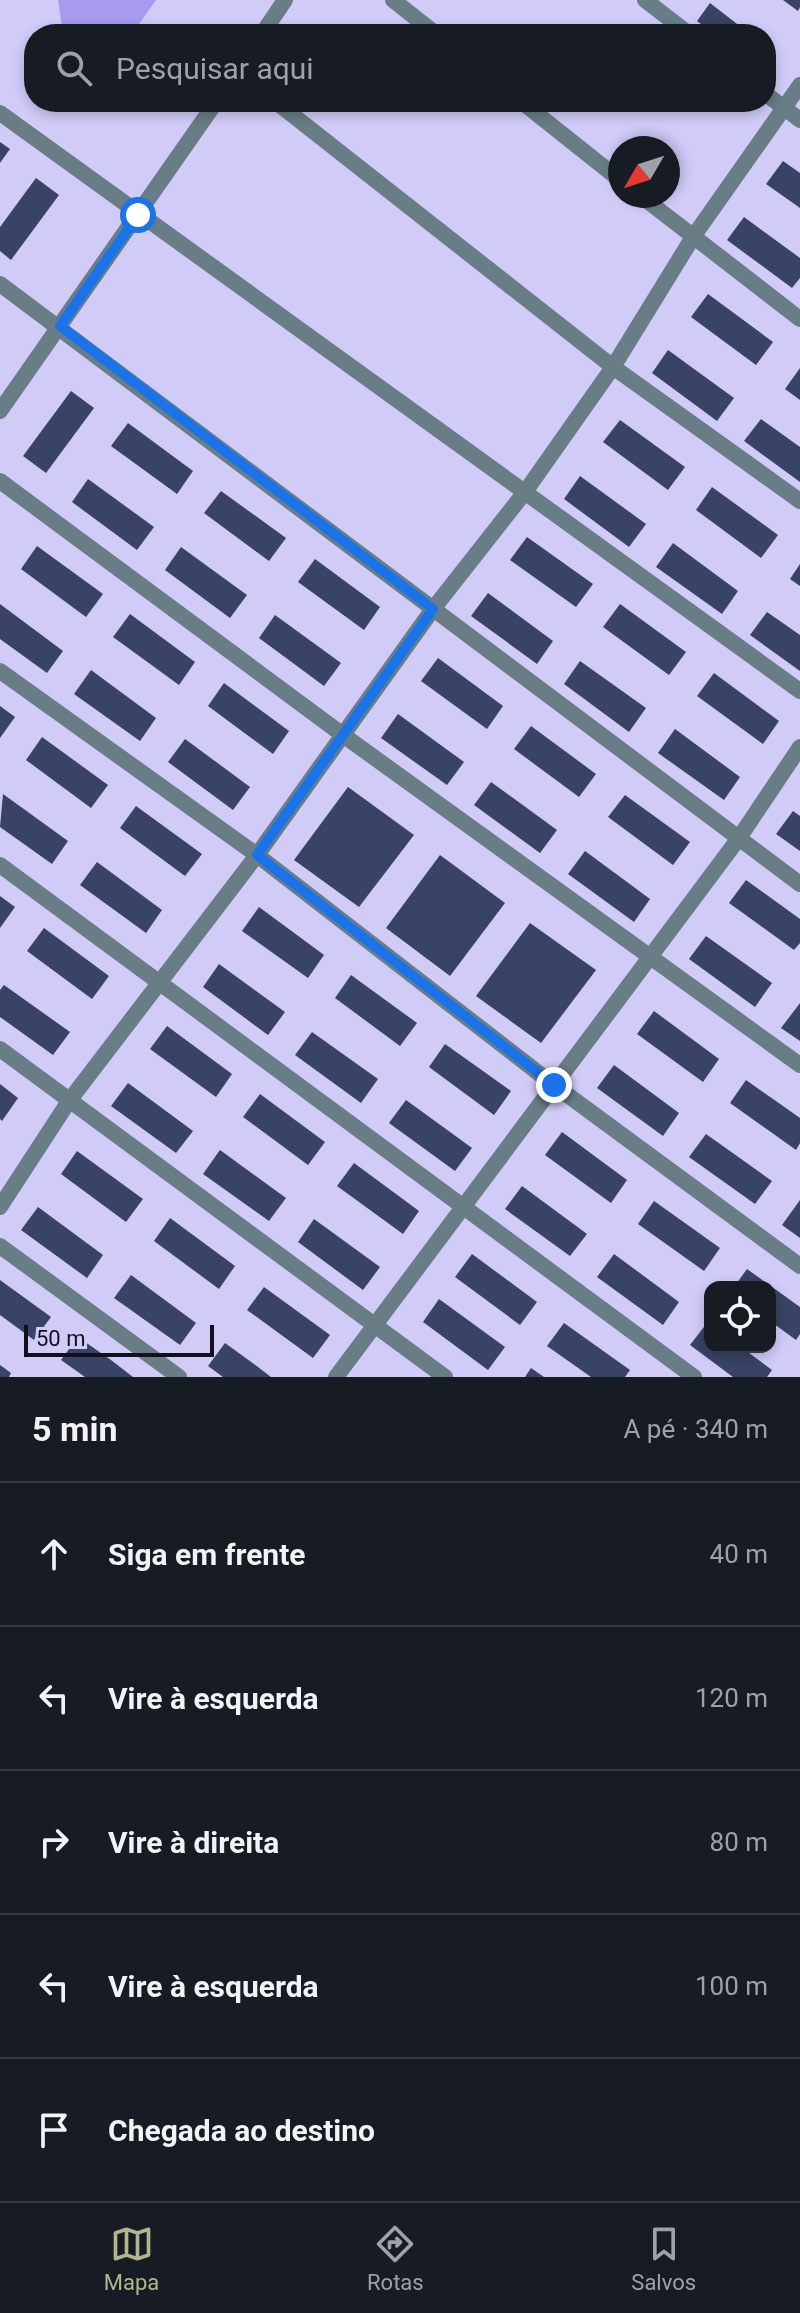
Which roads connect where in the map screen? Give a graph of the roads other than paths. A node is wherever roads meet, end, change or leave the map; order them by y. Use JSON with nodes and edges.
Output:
{"nodes":[{"id":1,"x":285,"y":0,"type":"edge"},
{"id":2,"x":393,"y":0,"type":"edge"},
{"id":3,"x":645,"y":0,"type":"edge"},
{"id":4,"x":269,"y":24,"type":"edge"},
{"id":5,"x":423,"y":24,"type":"edge"},
{"id":6,"x":676,"y":24,"type":"edge"},
{"id":7,"x":800,"y":85,"type":"edge"},
{"id":8,"x":776,"y":102,"type":"edge"},
{"id":9,"x":783,"y":107,"type":"junction"},
{"id":10,"x":209,"y":112,"type":"edge"},
{"id":11,"x":289,"y":112,"type":"edge"},
{"id":12,"x":535,"y":112,"type":"edge"},
{"id":13,"x":0,"y":113,"type":"edge"},
{"id":14,"x":800,"y":120,"type":"edge"},
{"id":15,"x":608,"y":170,"type":"edge"},
{"id":16,"x":656,"y":208,"type":"edge"},
{"id":17,"x":138,"y":215,"type":"junction"},
{"id":18,"x":693,"y":237,"type":"junction"},
{"id":19,"x":0,"y":284,"type":"edge"},
{"id":20,"x":800,"y":319,"type":"edge"},
{"id":21,"x":60,"y":326,"type":"junction"},
{"id":22,"x":613,"y":367,"type":"junction"},
{"id":23,"x":0,"y":411,"type":"edge"},
{"id":24,"x":0,"y":481,"type":"edge"},
{"id":25,"x":525,"y":492,"type":"junction"},
{"id":26,"x":800,"y":501,"type":"edge"},
{"id":27,"x":433,"y":609,"type":"junction"},
{"id":28,"x":0,"y":671,"type":"edge"},
{"id":29,"x":800,"y":691,"type":"edge"},
{"id":30,"x":343,"y":735,"type":"junction"},
{"id":31,"x":800,"y":747,"type":"edge"},
{"id":32,"x":739,"y":838,"type":"junction"},
{"id":33,"x":257,"y":855,"type":"junction"},
{"id":34,"x":0,"y":865,"type":"edge"},
{"id":35,"x":800,"y":884,"type":"edge"},
{"id":36,"x":651,"y":955,"type":"junction"},
{"id":37,"x":159,"y":982,"type":"junction"},
{"id":38,"x":0,"y":1049,"type":"edge"},
{"id":39,"x":800,"y":1065,"type":"edge"},
{"id":40,"x":554,"y":1085,"type":"junction"},
{"id":41,"x":69,"y":1101,"type":"junction"},
{"id":42,"x":0,"y":1207,"type":"edge"},
{"id":43,"x":462,"y":1208,"type":"junction"},
{"id":44,"x":0,"y":1246,"type":"edge"},
{"id":45,"x":800,"y":1266,"type":"edge"},
{"id":46,"x":374,"y":1325,"type":"junction"},
{"id":47,"x":179,"y":1377,"type":"edge"},
{"id":48,"x":336,"y":1377,"type":"edge"},
{"id":49,"x":445,"y":1377,"type":"edge"},
{"id":50,"x":694,"y":1377,"type":"edge"}],
"edges":[{"from":1,"to":4,"type":"street"},
{"from":2,"to":5,"type":"street"},
{"from":3,"to":6,"type":"street"},
{"from":7,"to":9,"type":"street"},
{"from":8,"to":9,"type":"street"},
{"from":9,"to":14,"type":"street"},
{"from":9,"to":18,"type":"street"},
{"from":10,"to":17,"type":"street"},
{"from":11,"to":22,"type":"street"},
{"from":12,"to":15,"type":"street"},
{"from":13,"to":17,"type":"street"},
{"from":16,"to":18,"type":"street"},
{"from":17,"to":21,"type":"street"},
{"from":17,"to":25,"type":"street"},
{"from":18,"to":20,"type":"street"},
{"from":18,"to":22,"type":"street"},
{"from":19,"to":21,"type":"street"},
{"from":21,"to":23,"type":"street"},
{"from":21,"to":27,"type":"street"},
{"from":22,"to":25,"type":"street"},
{"from":22,"to":26,"type":"street"},
{"from":24,"to":30,"type":"street"},
{"from":25,"to":27,"type":"street"},
{"from":25,"to":29,"type":"street"},
{"from":27,"to":30,"type":"street"},
{"from":27,"to":32,"type":"street"},
{"from":28,"to":33,"type":"street"},
{"from":30,"to":33,"type":"street"},
{"from":30,"to":36,"type":"street"},
{"from":31,"to":32,"type":"street"},
{"from":32,"to":35,"type":"street"},
{"from":32,"to":36,"type":"street"},
{"from":33,"to":37,"type":"street"},
{"from":33,"to":40,"type":"street"},
{"from":34,"to":37,"type":"street"},
{"from":36,"to":39,"type":"street"},
{"from":36,"to":40,"type":"street"},
{"from":37,"to":41,"type":"street"},
{"from":37,"to":43,"type":"street"},
{"from":38,"to":41,"type":"street"},
{"from":40,"to":43,"type":"street"},
{"from":40,"to":45,"type":"street"},
{"from":41,"to":42,"type":"street"},
{"from":41,"to":46,"type":"street"},
{"from":43,"to":46,"type":"street"},
{"from":43,"to":50,"type":"street"},
{"from":44,"to":47,"type":"street"},
{"from":46,"to":48,"type":"street"},
{"from":46,"to":49,"type":"street"}]}
